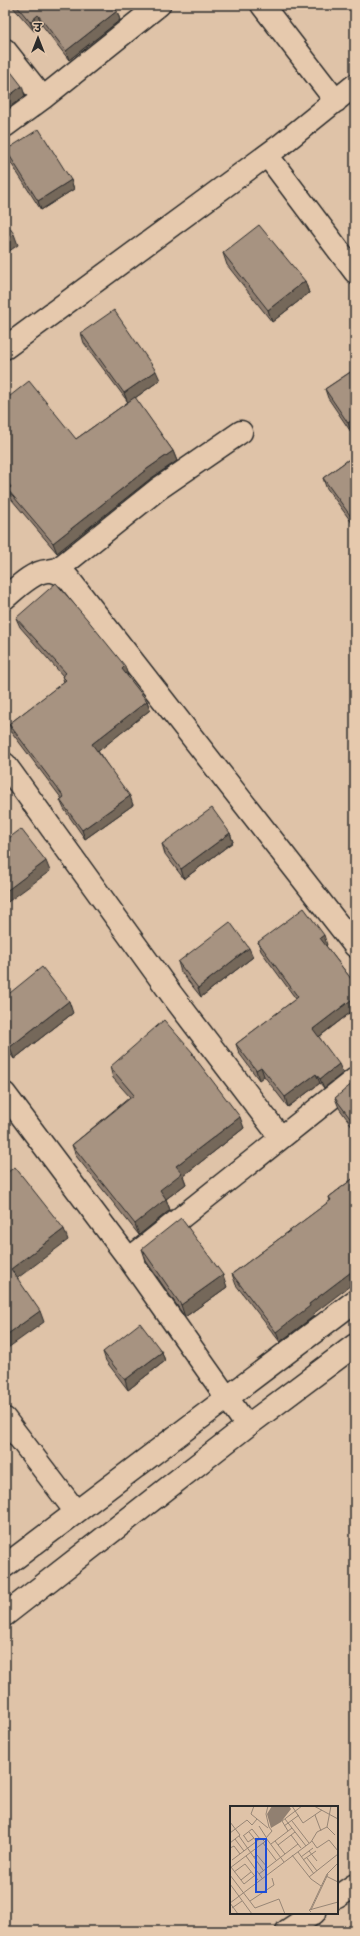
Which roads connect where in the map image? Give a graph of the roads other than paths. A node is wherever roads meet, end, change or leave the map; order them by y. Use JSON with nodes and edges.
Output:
{"nodes":[{"id":1,"x":159,"y":5,"type":"edge"},
{"id":2,"x":262,"y":5,"type":"edge"},
{"id":3,"x":5,"y":50,"type":"edge"},
{"id":4,"x":355,"y":85,"type":"edge"},
{"id":5,"x":43,"y":98,"type":"junction"},
{"id":6,"x":336,"y":100,"type":"junction"},
{"id":7,"x":5,"y":126,"type":"edge"},
{"id":8,"x":267,"y":155,"type":"junction"},
{"id":9,"x":355,"y":272,"type":"edge"},
{"id":10,"x":5,"y":348,"type":"edge"},
{"id":11,"x":241,"y":432,"type":"dead end"},
{"id":12,"x":47,"y":571,"type":"junction"},
{"id":13,"x":5,"y":598,"type":"edge"},
{"id":14,"x":5,"y":764,"type":"edge"},
{"id":15,"x":355,"y":946,"type":"edge"},
{"id":16,"x":355,"y":1079,"type":"edge"},
{"id":17,"x":5,"y":1094,"type":"edge"},
{"id":18,"x":281,"y":1138,"type":"junction"},
{"id":19,"x":129,"y":1259,"type":"junction"},
{"id":20,"x":355,"y":1301,"type":"edge"},
{"id":21,"x":355,"y":1345,"type":"edge"},
{"id":22,"x":227,"y":1397,"type":"junction"},
{"id":23,"x":5,"y":1419,"type":"edge"},
{"id":24,"x":247,"y":1426,"type":"junction"},
{"id":25,"x":76,"y":1512,"type":"junction"},
{"id":26,"x":5,"y":1566,"type":"edge"},
{"id":27,"x":5,"y":1615,"type":"edge"},
{"id":28,"x":355,"y":1885,"type":"edge"},
{"id":29,"x":338,"y":1896,"type":"edge"},
{"id":30,"x":312,"y":1914,"type":"edge"},
{"id":31,"x":287,"y":1931,"type":"edge"}],
"edges":[{"from":1,"to":5,"type":"street"},
{"from":2,"to":6,"type":"street"},
{"from":3,"to":5,"type":"street"},
{"from":4,"to":6,"type":"street"},
{"from":5,"to":7,"type":"street"},
{"from":6,"to":8,"type":"street"},
{"from":8,"to":9,"type":"street"},
{"from":8,"to":10,"type":"street"},
{"from":11,"to":12,"type":"street"},
{"from":12,"to":13,"type":"street"},
{"from":12,"to":15,"type":"street"},
{"from":14,"to":18,"type":"street"},
{"from":16,"to":18,"type":"street"},
{"from":17,"to":19,"type":"street"},
{"from":18,"to":19,"type":"street"},
{"from":19,"to":22,"type":"street"},
{"from":20,"to":22,"type":"street"},
{"from":21,"to":24,"type":"street"},
{"from":22,"to":24,"type":"street"},
{"from":22,"to":25,"type":"street"},
{"from":23,"to":25,"type":"street"},
{"from":24,"to":27,"type":"street"},
{"from":25,"to":26,"type":"street"},
{"from":28,"to":29,"type":"street"},
{"from":30,"to":31,"type":"street"}]}
